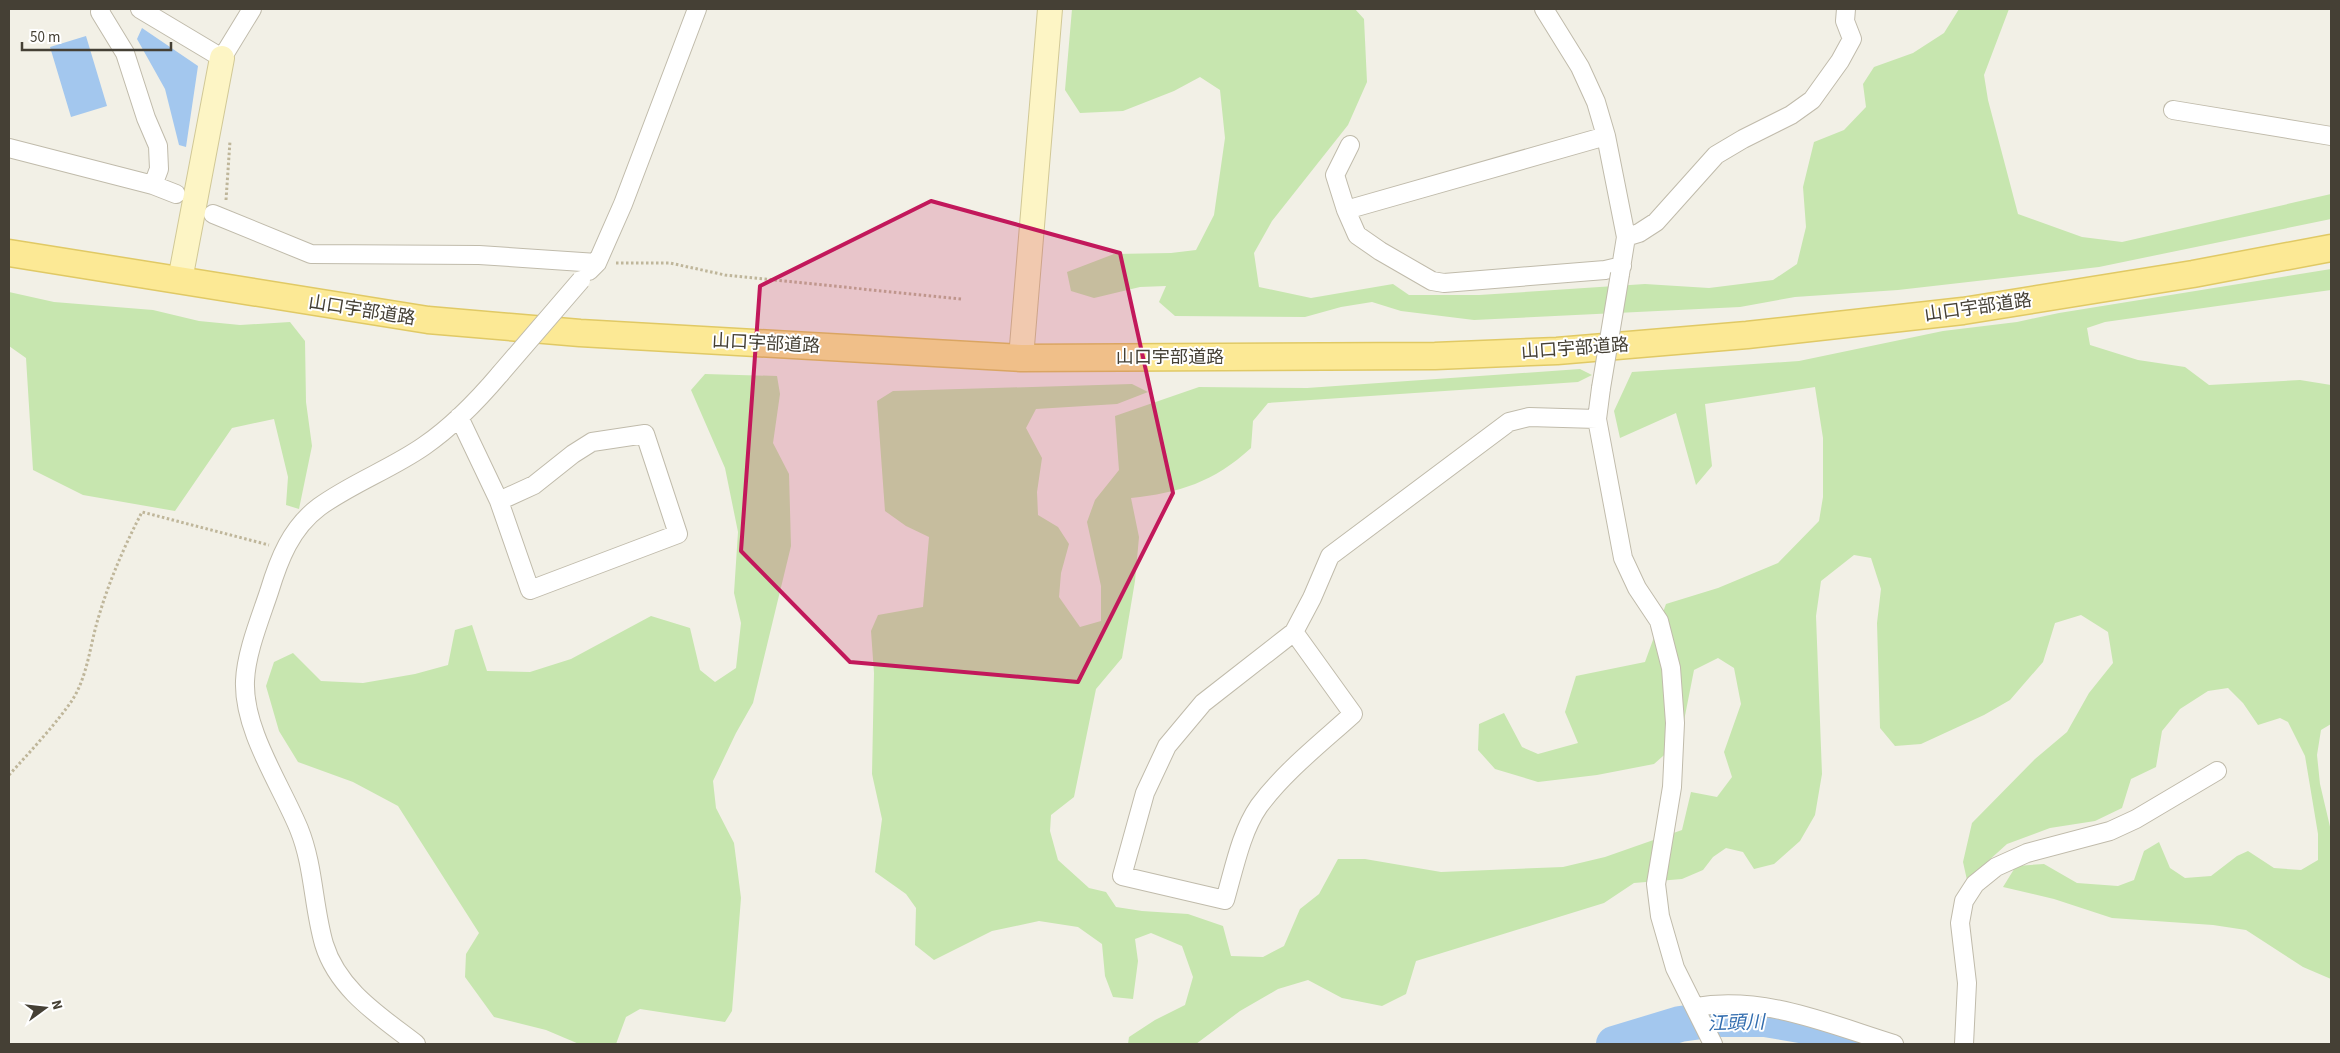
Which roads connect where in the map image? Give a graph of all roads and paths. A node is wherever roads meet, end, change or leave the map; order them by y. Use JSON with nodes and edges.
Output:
{"nodes":[{"id":1,"x":101,"y":9,"type":"edge"},
{"id":2,"x":140,"y":9,"type":"edge"},
{"id":3,"x":252,"y":9,"type":"edge"},
{"id":4,"x":697,"y":9,"type":"edge"},
{"id":5,"x":1050,"y":9,"type":"edge"},
{"id":6,"x":1544,"y":9,"type":"edge"},
{"id":7,"x":1846,"y":9,"type":"edge"},
{"id":8,"x":222,"y":58,"type":"junction"},
{"id":9,"x":2173,"y":110,"type":"dead end"},
{"id":10,"x":231,"y":132,"type":"dead end"},
{"id":11,"x":1606,"y":136,"type":"junction"},
{"id":12,"x":2331,"y":136,"type":"edge"},
{"id":13,"x":1350,"y":145,"type":"dead end"},
{"id":14,"x":9,"y":148,"type":"edge"},
{"id":15,"x":153,"y":185,"type":"junction"},
{"id":16,"x":176,"y":194,"type":"dead end"},
{"id":17,"x":1346,"y":210,"type":"junction"},
{"id":18,"x":219,"y":217,"type":"joint"},
{"id":19,"x":1626,"y":237,"type":"junction"},
{"id":20,"x":2331,"y":248,"type":"edge"},
{"id":21,"x":9,"y":253,"type":"edge"},
{"id":22,"x":597,"y":263,"type":"junction"},
{"id":23,"x":1621,"y":270,"type":"junction"},
{"id":24,"x":180,"y":280,"type":"junction"},
{"id":25,"x":961,"y":299,"type":"dead end"},
{"id":26,"x":1021,"y":358,"type":"junction"},
{"id":27,"x":459,"y":417,"type":"junction"},
{"id":28,"x":1597,"y":419,"type":"junction"},
{"id":29,"x":499,"y":501,"type":"junction"},
{"id":30,"x":284,"y":549,"type":"junction"},
{"id":31,"x":1294,"y":632,"type":"junction"},
{"id":32,"x":2217,"y":771,"type":"dead end"},
{"id":33,"x":9,"y":775,"type":"edge"},
{"id":34,"x":1696,"y":1009,"type":"junction"},
{"id":35,"x":1710,"y":1038,"type":"edge"},
{"id":36,"x":416,"y":1044,"type":"edge"},
{"id":37,"x":1894,"y":1044,"type":"edge"},
{"id":38,"x":1964,"y":1044,"type":"edge"}],
"edges":[{"from":1,"to":15,"type":"street"},
{"from":2,"to":8,"type":"street"},
{"from":3,"to":8,"type":"street"},
{"from":4,"to":22,"type":"street"},
{"from":5,"to":26,"type":"street"},
{"from":6,"to":11,"type":"street"},
{"from":7,"to":19,"type":"street"},
{"from":8,"to":24,"type":"street"},
{"from":9,"to":12,"type":"street"},
{"from":10,"to":18,"type":"path"},
{"from":11,"to":17,"type":"street"},
{"from":11,"to":19,"type":"street"},
{"from":13,"to":17,"type":"street"},
{"from":14,"to":15,"type":"street"},
{"from":15,"to":16,"type":"street"},
{"from":17,"to":23,"type":"street"},
{"from":18,"to":22,"type":"street"},
{"from":19,"to":23,"type":"street"},
{"from":20,"to":26,"type":"main road","name":"山口宇部道路"},
{"from":21,"to":24,"type":"main road","name":"山口宇部道路"},
{"from":22,"to":25,"type":"path"},
{"from":22,"to":27,"type":"street","bridge":true},
{"from":23,"to":28,"type":"street","bridge":true},
{"from":24,"to":26,"type":"main road","name":"山口宇部道路"},
{"from":27,"to":29,"type":"street"},
{"from":27,"to":30,"type":"street"},
{"from":28,"to":31,"type":"street"},
{"from":28,"to":34,"type":"street"},
{"from":29,"to":29,"type":"street"},
{"from":30,"to":33,"type":"path"},
{"from":30,"to":36,"type":"street"},
{"from":31,"to":31,"type":"street"},
{"from":32,"to":38,"type":"street"},
{"from":34,"to":35,"type":"street"},
{"from":34,"to":37,"type":"street"}]}
